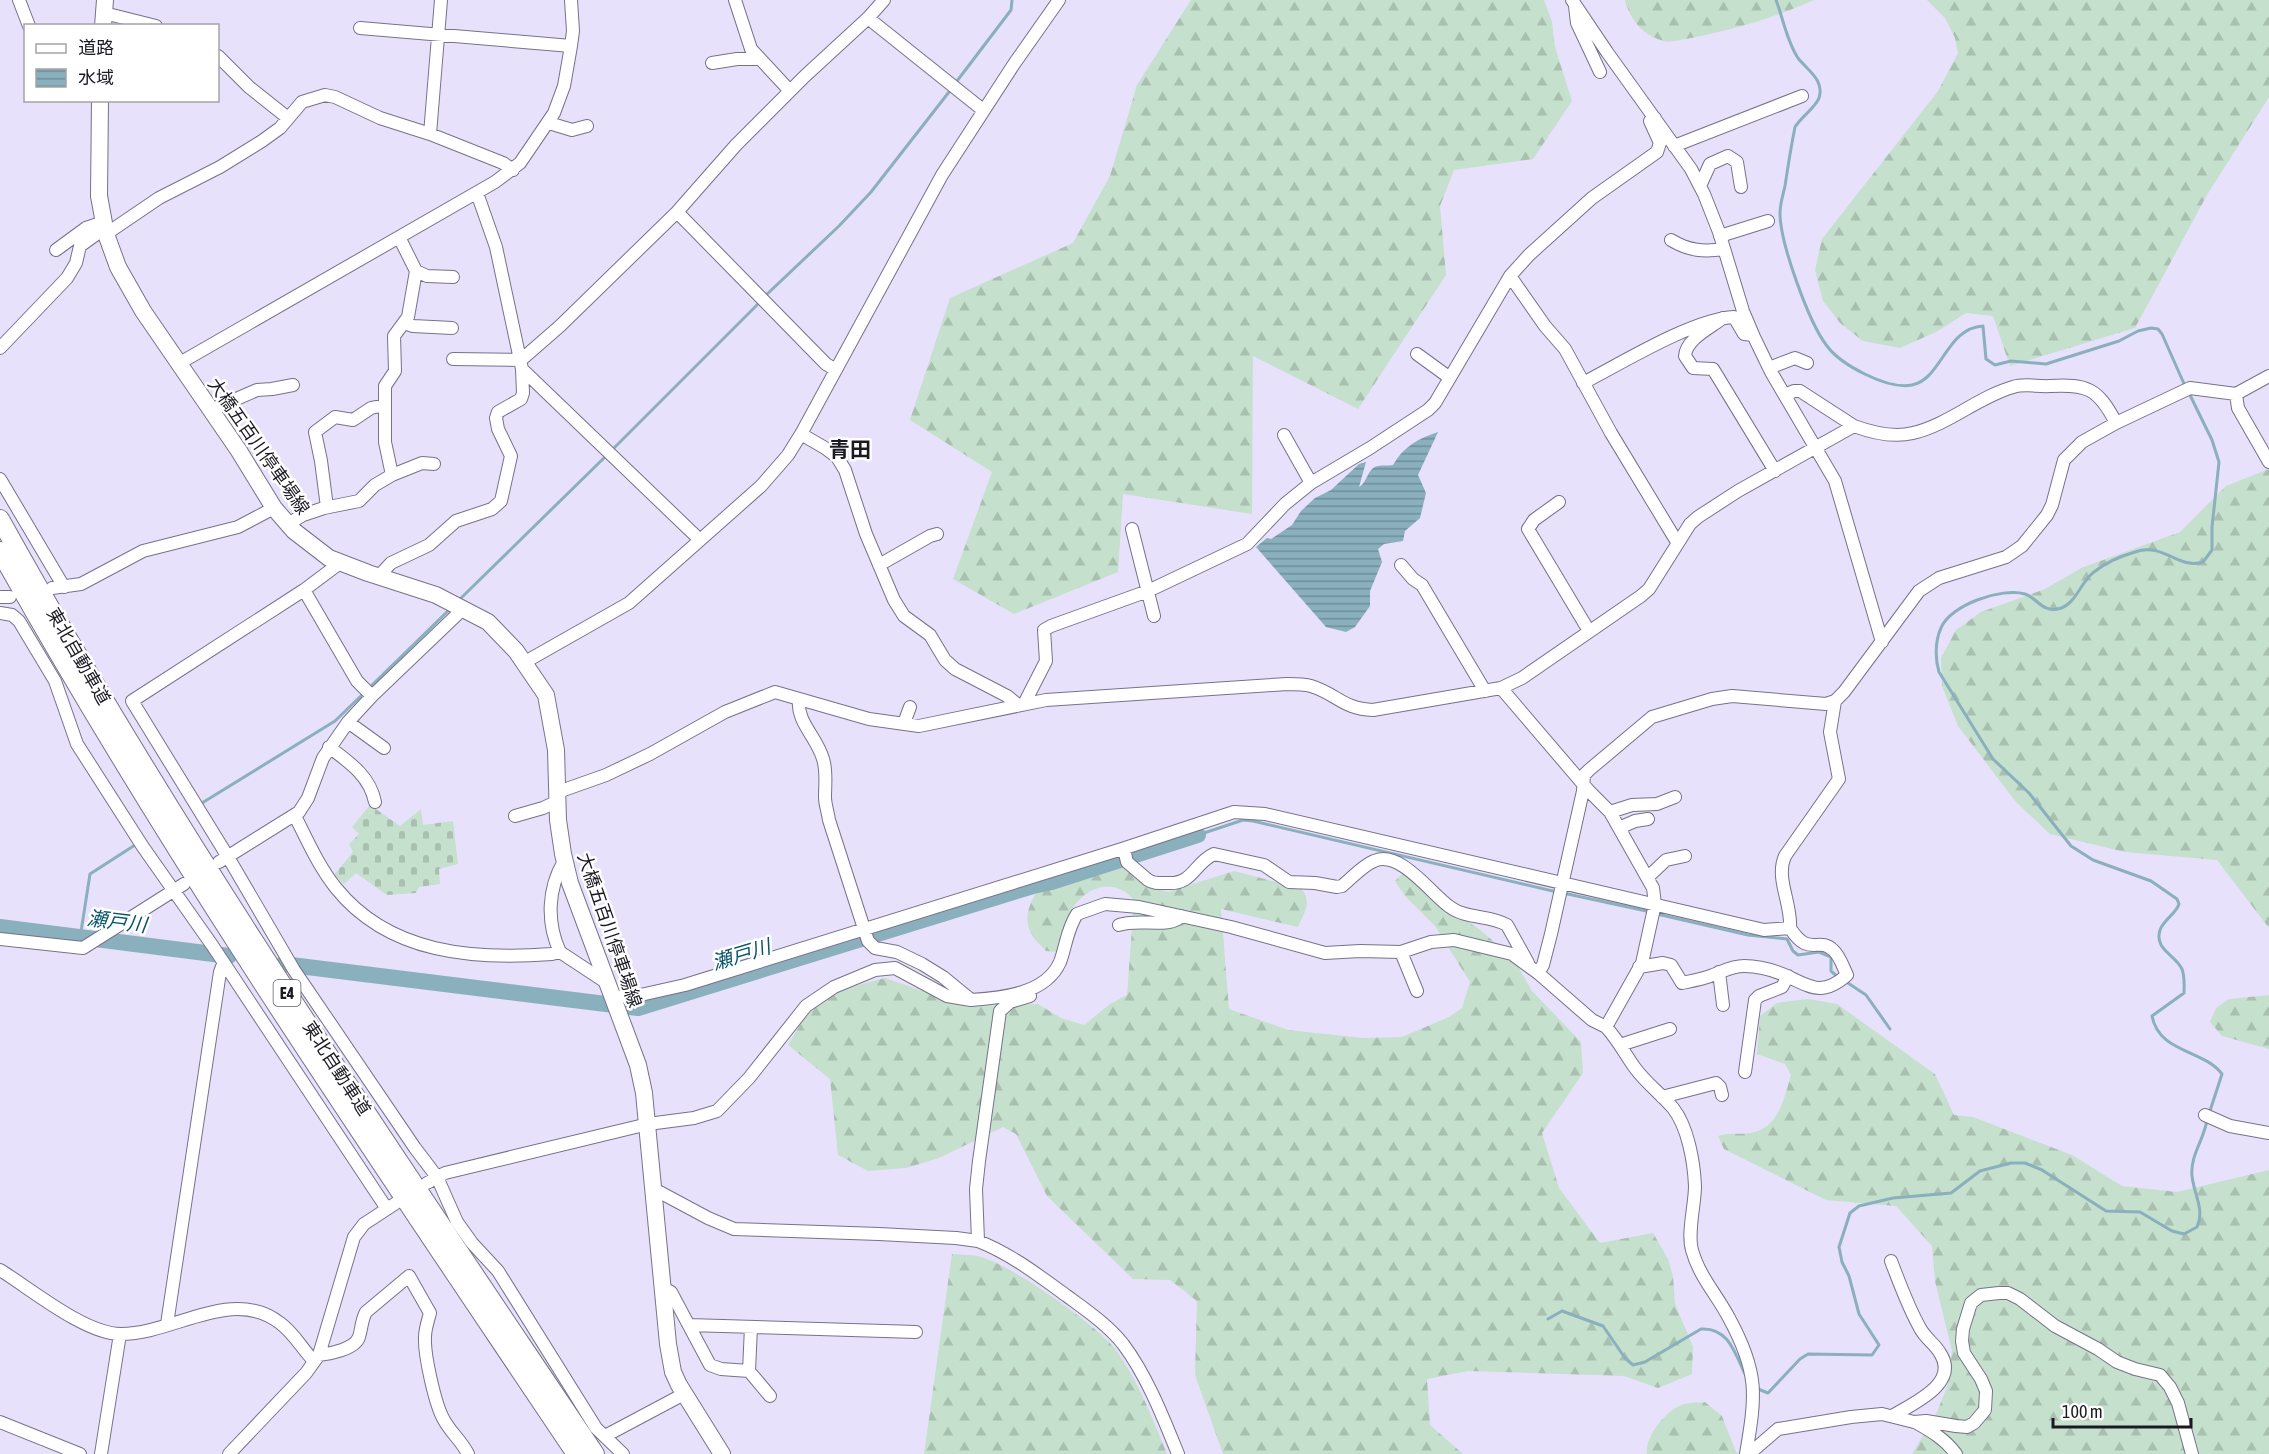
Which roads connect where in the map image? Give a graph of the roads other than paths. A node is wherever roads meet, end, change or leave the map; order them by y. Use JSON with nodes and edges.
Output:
{"nodes":[{"id":1,"x":19,"y":0,"type":"edge"},
{"id":2,"x":441,"y":0,"type":"edge"},
{"id":3,"x":571,"y":0,"type":"edge"},
{"id":4,"x":735,"y":0,"type":"edge"},
{"id":5,"x":884,"y":0,"type":"edge"},
{"id":6,"x":1059,"y":0,"type":"edge"},
{"id":7,"x":1574,"y":2,"type":"edge"},
{"id":8,"x":102,"y":9,"type":"edge"},
{"id":9,"x":868,"y":18,"type":"junction"},
{"id":10,"x":27,"y":24,"type":"edge"},
{"id":11,"x":150,"y":24,"type":"edge"},
{"id":12,"x":360,"y":28,"type":"dead end"},
{"id":13,"x":438,"y":35,"type":"junction"},
{"id":14,"x":571,"y":46,"type":"junction"},
{"id":15,"x":219,"y":57,"type":"edge"},
{"id":16,"x":760,"y":59,"type":"junction"},
{"id":17,"x":712,"y":63,"type":"dead end"},
{"id":18,"x":1600,"y":72,"type":"dead end"},
{"id":19,"x":790,"y":91,"type":"junction"},
{"id":20,"x":1802,"y":96,"type":"dead end"},
{"id":21,"x":100,"y":102,"type":"edge"},
{"id":22,"x":983,"y":110,"type":"junction"},
{"id":23,"x":288,"y":118,"type":"junction"},
{"id":24,"x":1655,"y":118,"type":"junction"},
{"id":25,"x":549,"y":123,"type":"junction"},
{"id":26,"x":587,"y":126,"type":"dead end"},
{"id":27,"x":430,"y":134,"type":"junction"},
{"id":28,"x":1674,"y":146,"type":"junction"},
{"id":29,"x":513,"y":170,"type":"junction"},
{"id":30,"x":1700,"y":186,"type":"junction"},
{"id":31,"x":1741,"y":187,"type":"dead end"},
{"id":32,"x":477,"y":193,"type":"junction"},
{"id":33,"x":677,"y":212,"type":"junction"},
{"id":34,"x":1768,"y":221,"type":"dead end"},
{"id":35,"x":105,"y":228,"type":"junction"},
{"id":36,"x":1720,"y":236,"type":"junction"},
{"id":37,"x":399,"y":237,"type":"junction"},
{"id":38,"x":1671,"y":240,"type":"dead end"},
{"id":39,"x":1724,"y":249,"type":"junction"},
{"id":40,"x":56,"y":250,"type":"dead end"},
{"id":41,"x":416,"y":271,"type":"junction"},
{"id":42,"x":1510,"y":276,"type":"junction"},
{"id":43,"x":453,"y":278,"type":"dead end"},
{"id":44,"x":1723,"y":318,"type":"junction"},
{"id":45,"x":404,"y":322,"type":"junction"},
{"id":46,"x":452,"y":328,"type":"dead end"},
{"id":47,"x":1753,"y":335,"type":"junction"},
{"id":48,"x":0,"y":348,"type":"edge"},
{"id":49,"x":1417,"y":354,"type":"dead end"},
{"id":50,"x":453,"y":359,"type":"dead end"},
{"id":51,"x":1807,"y":363,"type":"dead end"},
{"id":52,"x":178,"y":364,"type":"junction"},
{"id":53,"x":521,"y":365,"type":"junction"},
{"id":54,"x":1769,"y":368,"type":"junction"},
{"id":55,"x":836,"y":370,"type":"junction"},
{"id":56,"x":2269,"y":376,"type":"edge"},
{"id":57,"x":1450,"y":378,"type":"junction"},
{"id":58,"x":1583,"y":383,"type":"junction"},
{"id":59,"x":293,"y":385,"type":"dead end"},
{"id":60,"x":2236,"y":394,"type":"junction"},
{"id":61,"x":1785,"y":395,"type":"junction"},
{"id":62,"x":385,"y":405,"type":"junction"},
{"id":63,"x":211,"y":410,"type":"junction"},
{"id":64,"x":2116,"y":423,"type":"junction"},
{"id":65,"x":1854,"y":426,"type":"junction"},
{"id":66,"x":801,"y":434,"type":"junction"},
{"id":67,"x":1284,"y":435,"type":"dead end"},
{"id":68,"x":1816,"y":447,"type":"junction"},
{"id":69,"x":2269,"y":462,"type":"edge"},
{"id":70,"x":435,"y":464,"type":"dead end"},
{"id":71,"x":1775,"y":471,"type":"junction"},
{"id":72,"x":392,"y":475,"type":"junction"},
{"id":73,"x":0,"y":479,"type":"edge"},
{"id":74,"x":1311,"y":483,"type":"junction"},
{"id":75,"x":1559,"y":502,"type":"dead end"},
{"id":76,"x":327,"y":507,"type":"junction"},
{"id":77,"x":274,"y":508,"type":"junction"},
{"id":78,"x":0,"y":519,"type":"edge"},
{"id":79,"x":288,"y":524,"type":"junction"},
{"id":80,"x":1132,"y":529,"type":"dead end"},
{"id":81,"x":937,"y":534,"type":"dead end"},
{"id":82,"x":700,"y":540,"type":"junction"},
{"id":83,"x":1677,"y":542,"type":"junction"},
{"id":84,"x":0,"y":551,"type":"edge"},
{"id":85,"x":340,"y":563,"type":"junction"},
{"id":86,"x":879,"y":565,"type":"junction"},
{"id":87,"x":1401,"y":565,"type":"dead end"},
{"id":88,"x":378,"y":577,"type":"junction"},
{"id":89,"x":304,"y":590,"type":"junction"},
{"id":90,"x":1148,"y":591,"type":"junction"},
{"id":91,"x":458,"y":605,"type":"junction"},
{"id":92,"x":0,"y":613,"type":"edge"},
{"id":93,"x":1154,"y":616,"type":"dead end"},
{"id":94,"x":1589,"y":631,"type":"junction"},
{"id":95,"x":1882,"y":642,"type":"junction"},
{"id":96,"x":525,"y":662,"type":"junction"},
{"id":97,"x":1501,"y":688,"type":"junction"},
{"id":98,"x":1485,"y":691,"type":"junction"},
{"id":99,"x":368,"y":693,"type":"junction"},
{"id":100,"x":799,"y":699,"type":"junction"},
{"id":101,"x":1835,"y":701,"type":"junction"},
{"id":102,"x":1021,"y":705,"type":"junction"},
{"id":103,"x":910,"y":707,"type":"dead end"},
{"id":104,"x":348,"y":722,"type":"junction"},
{"id":105,"x":904,"y":723,"type":"junction"},
{"id":106,"x":329,"y":747,"type":"junction"},
{"id":107,"x":384,"y":748,"type":"dead end"},
{"id":108,"x":1582,"y":781,"type":"junction"},
{"id":109,"x":558,"y":796,"type":"junction"},
{"id":110,"x":1675,"y":797,"type":"dead end"},
{"id":111,"x":375,"y":802,"type":"dead end"},
{"id":112,"x":1610,"y":812,"type":"junction"},
{"id":113,"x":295,"y":816,"type":"junction"},
{"id":114,"x":515,"y":816,"type":"dead end"},
{"id":115,"x":1648,"y":819,"type":"dead end"},
{"id":116,"x":1619,"y":828,"type":"junction"},
{"id":117,"x":1124,"y":849,"type":"junction"},
{"id":118,"x":1685,"y":856,"type":"dead end"},
{"id":119,"x":223,"y":860,"type":"junction"},
{"id":120,"x":564,"y":861,"type":"junction"},
{"id":121,"x":1648,"y":877,"type":"junction"},
{"id":122,"x":179,"y":887,"type":"junction"},
{"id":123,"x":1560,"y":889,"type":"junction"},
{"id":124,"x":1654,"y":910,"type":"junction"},
{"id":125,"x":1180,"y":916,"type":"junction"},
{"id":126,"x":1119,"y":925,"type":"dead end"},
{"id":127,"x":1790,"y":928,"type":"junction"},
{"id":128,"x":866,"y":935,"type":"junction"},
{"id":129,"x":0,"y":939,"type":"edge"},
{"id":130,"x":560,"y":952,"type":"junction"},
{"id":131,"x":1401,"y":952,"type":"junction"},
{"id":132,"x":222,"y":962,"type":"junction"},
{"id":133,"x":1639,"y":967,"type":"junction"},
{"id":134,"x":1534,"y":970,"type":"junction"},
{"id":135,"x":1719,"y":972,"type":"junction"},
{"id":136,"x":1788,"y":976,"type":"junction"},
{"id":137,"x":1032,"y":988,"type":"junction"},
{"id":138,"x":1417,"y":991,"type":"dead end"},
{"id":139,"x":612,"y":998,"type":"junction"},
{"id":140,"x":971,"y":1000,"type":"junction"},
{"id":141,"x":1723,"y":1005,"type":"dead end"},
{"id":142,"x":1606,"y":1027,"type":"junction"},
{"id":143,"x":1670,"y":1029,"type":"dead end"},
{"id":144,"x":1620,"y":1045,"type":"junction"},
{"id":145,"x":1745,"y":1072,"type":"dead end"},
{"id":146,"x":1722,"y":1095,"type":"dead end"},
{"id":147,"x":1662,"y":1096,"type":"junction"},
{"id":148,"x":2207,"y":1116,"type":"dead end"},
{"id":149,"x":648,"y":1124,"type":"junction"},
{"id":150,"x":2269,"y":1133,"type":"edge"},
{"id":151,"x":432,"y":1180,"type":"junction"},
{"id":152,"x":652,"y":1188,"type":"junction"},
{"id":153,"x":978,"y":1241,"type":"junction"},
{"id":154,"x":1891,"y":1261,"type":"dead end"},
{"id":155,"x":0,"y":1270,"type":"edge"},
{"id":156,"x":663,"y":1288,"type":"junction"},
{"id":157,"x":167,"y":1324,"type":"junction"},
{"id":158,"x":689,"y":1326,"type":"junction"},
{"id":159,"x":751,"y":1327,"type":"junction"},
{"id":160,"x":915,"y":1332,"type":"dead end"},
{"id":161,"x":120,"y":1334,"type":"junction"},
{"id":162,"x":316,"y":1358,"type":"junction"},
{"id":163,"x":749,"y":1371,"type":"junction"},
{"id":164,"x":684,"y":1394,"type":"junction"},
{"id":165,"x":770,"y":1396,"type":"dead end"},
{"id":166,"x":1894,"y":1415,"type":"junction"},
{"id":167,"x":0,"y":1422,"type":"edge"},
{"id":168,"x":1914,"y":1422,"type":"junction"},
{"id":169,"x":605,"y":1436,"type":"junction"},
{"id":170,"x":80,"y":1454,"type":"edge"},
{"id":171,"x":101,"y":1454,"type":"edge"},
{"id":172,"x":229,"y":1454,"type":"edge"},
{"id":173,"x":468,"y":1454,"type":"edge"},
{"id":174,"x":576,"y":1454,"type":"edge"},
{"id":175,"x":595,"y":1454,"type":"edge"},
{"id":176,"x":623,"y":1454,"type":"edge"},
{"id":177,"x":722,"y":1454,"type":"edge"},
{"id":178,"x":1178,"y":1454,"type":"edge"},
{"id":179,"x":1747,"y":1454,"type":"edge"},
{"id":180,"x":1956,"y":1454,"type":"edge"},
{"id":181,"x":2192,"y":1454,"type":"edge"}],
"edges":[{"from":1,"to":10,"type":"street"},
{"from":2,"to":13,"type":"street"},
{"from":3,"to":14,"type":"street"},
{"from":4,"to":16,"type":"street"},
{"from":5,"to":9,"type":"street"},
{"from":6,"to":22,"type":"street"},
{"from":7,"to":18,"type":"street"},
{"from":7,"to":24,"type":"street"},
{"from":8,"to":11,"type":"street"},
{"from":9,"to":19,"type":"street"},
{"from":9,"to":22,"type":"street"},
{"from":12,"to":13,"type":"street"},
{"from":13,"to":14,"type":"street"},
{"from":13,"to":27,"type":"street"},
{"from":14,"to":25,"type":"street"},
{"from":15,"to":23,"type":"street"},
{"from":16,"to":17,"type":"street"},
{"from":16,"to":19,"type":"street"},
{"from":19,"to":33,"type":"street"},
{"from":20,"to":28,"type":"street"},
{"from":21,"to":35,"type":"main road","name":"大橋五百川停車場線"},
{"from":22,"to":55,"type":"street"},
{"from":23,"to":27,"type":"street"},
{"from":23,"to":35,"type":"street"},
{"from":24,"to":28,"type":"street"},
{"from":24,"to":42,"type":"street"},
{"from":25,"to":26,"type":"street"},
{"from":25,"to":29,"type":"street"},
{"from":27,"to":29,"type":"street"},
{"from":28,"to":30,"type":"street"},
{"from":29,"to":32,"type":"street"},
{"from":30,"to":31,"type":"street"},
{"from":30,"to":36,"type":"street"},
{"from":32,"to":37,"type":"street"},
{"from":32,"to":53,"type":"street"},
{"from":33,"to":53,"type":"street"},
{"from":33,"to":55,"type":"street"},
{"from":34,"to":36,"type":"street"},
{"from":35,"to":40,"type":"street"},
{"from":35,"to":48,"type":"street"},
{"from":35,"to":52,"type":"main road","name":"大橋五百川停車場線"},
{"from":36,"to":39,"type":"street"},
{"from":37,"to":41,"type":"street"},
{"from":37,"to":52,"type":"street"},
{"from":38,"to":39,"type":"street"},
{"from":39,"to":47,"type":"street"},
{"from":41,"to":43,"type":"street"},
{"from":41,"to":45,"type":"street"},
{"from":42,"to":57,"type":"street"},
{"from":42,"to":58,"type":"street"},
{"from":44,"to":47,"type":"street"},
{"from":44,"to":58,"type":"street"},
{"from":44,"to":71,"type":"street"},
{"from":45,"to":46,"type":"street"},
{"from":45,"to":62,"type":"street"},
{"from":47,"to":54,"type":"street"},
{"from":49,"to":57,"type":"street"},
{"from":50,"to":53,"type":"street"},
{"from":51,"to":54,"type":"street"},
{"from":52,"to":63,"type":"main road","name":"大橋五百川停車場線"},
{"from":53,"to":82,"type":"street"},
{"from":53,"to":88,"type":"street"},
{"from":54,"to":61,"type":"street"},
{"from":55,"to":66,"type":"street"},
{"from":56,"to":60,"type":"street"},
{"from":57,"to":74,"type":"street"},
{"from":58,"to":83,"type":"street"},
{"from":59,"to":63,"type":"street"},
{"from":60,"to":64,"type":"street"},
{"from":60,"to":69,"type":"street"},
{"from":61,"to":65,"type":"street"},
{"from":61,"to":68,"type":"street"},
{"from":62,"to":72,"type":"street"},
{"from":62,"to":76,"type":"street"},
{"from":63,"to":77,"type":"main road","name":"大橋五百川停車場線"},
{"from":64,"to":65,"type":"street"},
{"from":64,"to":95,"type":"street"},
{"from":65,"to":68,"type":"street"},
{"from":66,"to":82,"type":"street"},
{"from":66,"to":86,"type":"street"},
{"from":67,"to":74,"type":"street"},
{"from":68,"to":71,"type":"street"},
{"from":68,"to":95,"type":"street"},
{"from":70,"to":72,"type":"street"},
{"from":71,"to":83,"type":"street"},
{"from":72,"to":76,"type":"street"},
{"from":73,"to":77,"type":"street"},
{"from":74,"to":90,"type":"street"},
{"from":75,"to":94,"type":"street"},
{"from":76,"to":79,"type":"street"},
{"from":77,"to":79,"type":"main road","name":"大橋五百川停車場線"},
{"from":78,"to":175,"type":"highway","name":"東北自動車道","number":"E4"},
{"from":79,"to":85,"type":"main road","name":"大橋五百川停車場線"},
{"from":80,"to":90,"type":"street"},
{"from":81,"to":86,"type":"street"},
{"from":82,"to":96,"type":"street"},
{"from":83,"to":94,"type":"street"},
{"from":84,"to":174,"type":"highway","name":"東北自動車道","number":"E4"},
{"from":85,"to":88,"type":"main road","name":"大橋五百川停車場線"},
{"from":85,"to":89,"type":"street"},
{"from":86,"to":102,"type":"street"},
{"from":87,"to":98,"type":"street"},
{"from":88,"to":91,"type":"main road","name":"大橋五百川停車場線"},
{"from":89,"to":99,"type":"street"},
{"from":89,"to":119,"type":"street"},
{"from":90,"to":93,"type":"street"},
{"from":90,"to":102,"type":"street"},
{"from":91,"to":96,"type":"main road","name":"大橋五百川停車場線"},
{"from":91,"to":99,"type":"street"},
{"from":92,"to":122,"type":"street"},
{"from":94,"to":97,"type":"street"},
{"from":95,"to":101,"type":"street"},
{"from":96,"to":109,"type":"main road","name":"大橋五百川停車場線"},
{"from":97,"to":98,"type":"street"},
{"from":97,"to":108,"type":"street"},
{"from":98,"to":102,"type":"street"},
{"from":99,"to":104,"type":"street"},
{"from":100,"to":105,"type":"street"},
{"from":100,"to":109,"type":"street"},
{"from":100,"to":128,"type":"street"},
{"from":101,"to":108,"type":"street"},
{"from":101,"to":127,"type":"street"},
{"from":102,"to":105,"type":"street"},
{"from":103,"to":105,"type":"street"},
{"from":104,"to":106,"type":"street"},
{"from":104,"to":107,"type":"street"},
{"from":106,"to":111,"type":"street"},
{"from":106,"to":113,"type":"street"},
{"from":108,"to":112,"type":"street"},
{"from":108,"to":123,"type":"street"},
{"from":109,"to":114,"type":"street"},
{"from":109,"to":120,"type":"main road","name":"大橋五百川停車場線"},
{"from":110,"to":112,"type":"street"},
{"from":112,"to":116,"type":"street"},
{"from":113,"to":119,"type":"street"},
{"from":113,"to":130,"type":"street"},
{"from":115,"to":116,"type":"street"},
{"from":116,"to":121,"type":"street"},
{"from":117,"to":123,"type":"street"},
{"from":117,"to":128,"type":"street"},
{"from":117,"to":134,"type":"street"},
{"from":118,"to":121,"type":"street"},
{"from":119,"to":151,"type":"street"},
{"from":120,"to":130,"type":"street"},
{"from":120,"to":139,"type":"main road","name":"大橋五百川停車場線"},
{"from":121,"to":124,"type":"street"},
{"from":122,"to":129,"type":"street"},
{"from":122,"to":132,"type":"street"},
{"from":123,"to":124,"type":"street"},
{"from":123,"to":134,"type":"street"},
{"from":124,"to":127,"type":"street"},
{"from":124,"to":133,"type":"street"},
{"from":125,"to":126,"type":"street"},
{"from":125,"to":131,"type":"street"},
{"from":125,"to":137,"type":"street"},
{"from":127,"to":136,"type":"street"},
{"from":128,"to":139,"type":"street"},
{"from":128,"to":140,"type":"street"},
{"from":130,"to":139,"type":"street"},
{"from":131,"to":134,"type":"street"},
{"from":131,"to":138,"type":"street"},
{"from":132,"to":157,"type":"street"},
{"from":132,"to":162,"type":"street"},
{"from":133,"to":135,"type":"street"},
{"from":133,"to":142,"type":"street"},
{"from":134,"to":142,"type":"street"},
{"from":135,"to":136,"type":"street"},
{"from":135,"to":141,"type":"street"},
{"from":136,"to":145,"type":"street"},
{"from":137,"to":140,"type":"street"},
{"from":137,"to":153,"type":"street"},
{"from":139,"to":149,"type":"main road","name":"大橋五百川停車場線"},
{"from":140,"to":149,"type":"street"},
{"from":142,"to":144,"type":"street"},
{"from":143,"to":144,"type":"street"},
{"from":144,"to":147,"type":"street"},
{"from":146,"to":147,"type":"street"},
{"from":147,"to":179,"type":"street"},
{"from":148,"to":150,"type":"street"},
{"from":149,"to":151,"type":"street"},
{"from":149,"to":152,"type":"main road","name":"大橋五百川停車場線"},
{"from":151,"to":169,"type":"street"},
{"from":152,"to":153,"type":"street"},
{"from":152,"to":156,"type":"main road","name":"大橋五百川停車場線"},
{"from":153,"to":178,"type":"street"},
{"from":154,"to":166,"type":"street"},
{"from":155,"to":161,"type":"street"},
{"from":156,"to":158,"type":"street"},
{"from":156,"to":164,"type":"main road","name":"大橋五百川停車場線"},
{"from":157,"to":161,"type":"street"},
{"from":157,"to":162,"type":"street"},
{"from":158,"to":159,"type":"street"},
{"from":158,"to":163,"type":"street"},
{"from":159,"to":160,"type":"street"},
{"from":159,"to":163,"type":"street"},
{"from":161,"to":171,"type":"street"},
{"from":162,"to":172,"type":"street"},
{"from":162,"to":173,"type":"street"},
{"from":163,"to":165,"type":"street"},
{"from":164,"to":169,"type":"street"},
{"from":164,"to":177,"type":"main road","name":"大橋五百川停車場線"},
{"from":166,"to":168,"type":"street"},
{"from":166,"to":179,"type":"street"},
{"from":167,"to":170,"type":"street"},
{"from":168,"to":180,"type":"street"},
{"from":168,"to":181,"type":"street"},
{"from":169,"to":176,"type":"street"}]}
